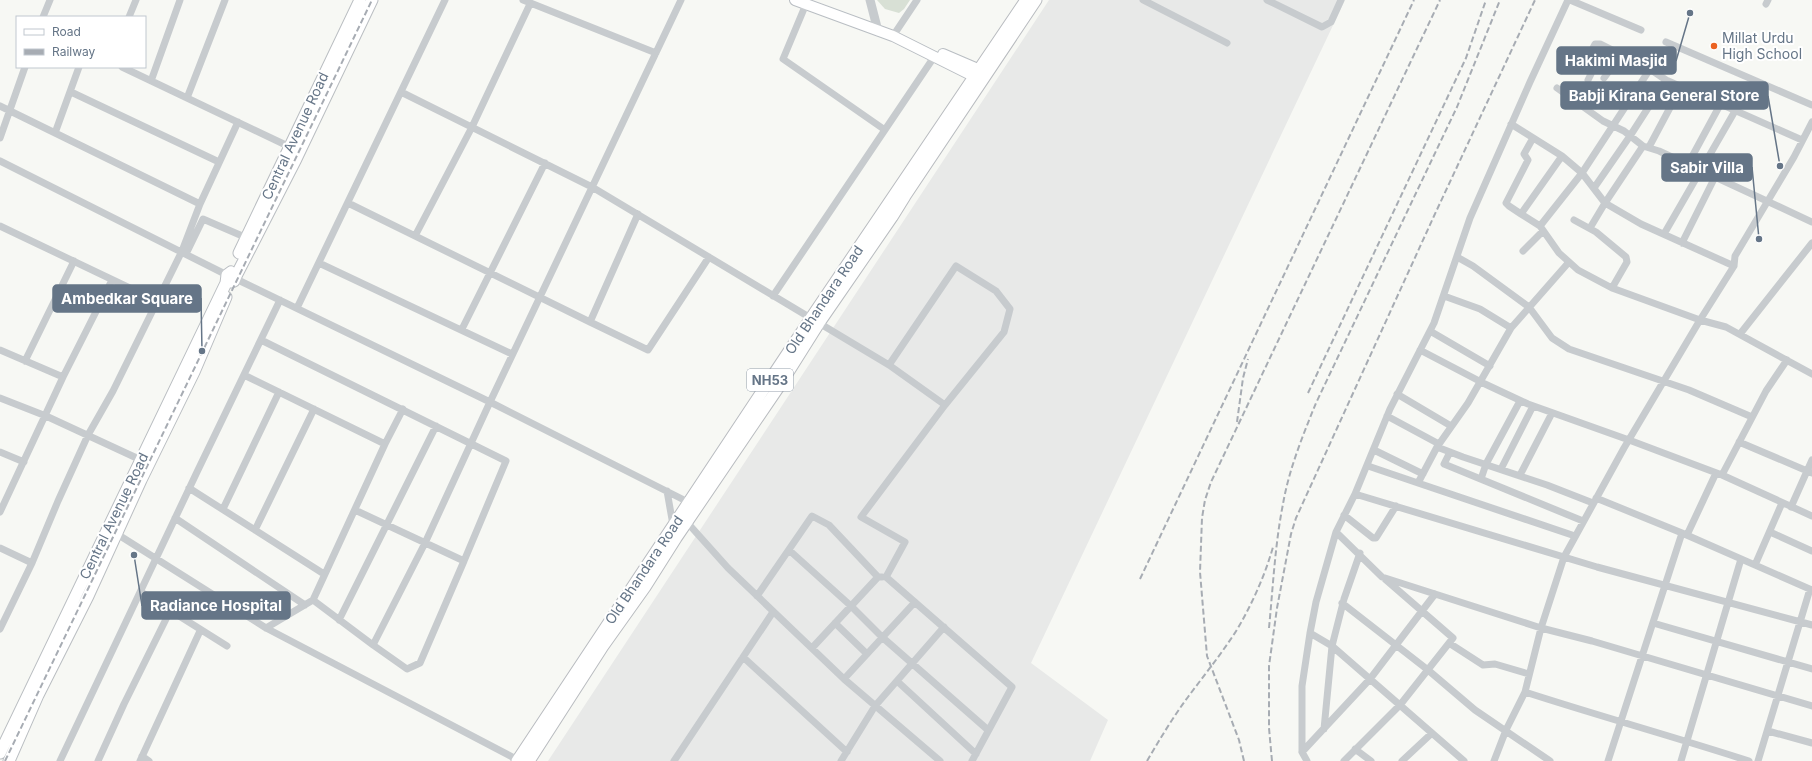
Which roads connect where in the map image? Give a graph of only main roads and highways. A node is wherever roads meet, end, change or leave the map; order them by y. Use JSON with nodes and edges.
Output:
{"nodes":[{"id":1,"x":360,"y":0,"type":"edge"},
{"id":2,"x":372,"y":0,"type":"edge"},
{"id":3,"x":795,"y":0,"type":"edge"},
{"id":4,"x":1026,"y":0,"type":"edge"},
{"id":5,"x":1036,"y":0,"type":"edge"},
{"id":6,"x":809,"y":2,"type":"edge"},
{"id":7,"x":894,"y":35,"type":"junction"},
{"id":8,"x":980,"y":74,"type":"junction"},
{"id":9,"x":232,"y":277,"type":"junction"},
{"id":10,"x":684,"y":519,"type":"junction"},
{"id":11,"x":0,"y":753,"type":"edge"},
{"id":12,"x":10,"y":761,"type":"edge"},
{"id":13,"x":521,"y":761,"type":"edge"}],
"edges":[{"from":1,"to":9,"type":"main road","name":"Central Avenue Road"},
{"from":2,"to":9,"type":"main road"},
{"from":3,"to":6,"type":"main road"},
{"from":4,"to":8,"type":"main road","name":"Old Bhandara Road","number":"NH53"},
{"from":5,"to":8,"type":"main road","number":"NH53"},
{"from":6,"to":7,"type":"main road"},
{"from":7,"to":8,"type":"main road"},
{"from":7,"to":8,"type":"main road"},
{"from":8,"to":10,"type":"main road","name":"Old Bhandara Road","number":"NH53"},
{"from":9,"to":11,"type":"main road","name":"Central Avenue Road"},
{"from":9,"to":12,"type":"main road"},
{"from":10,"to":13,"type":"main road","number":"NH53"},
{"from":10,"to":13,"type":"main road","name":"Old Bhandara Road","number":"NH53"}]}
